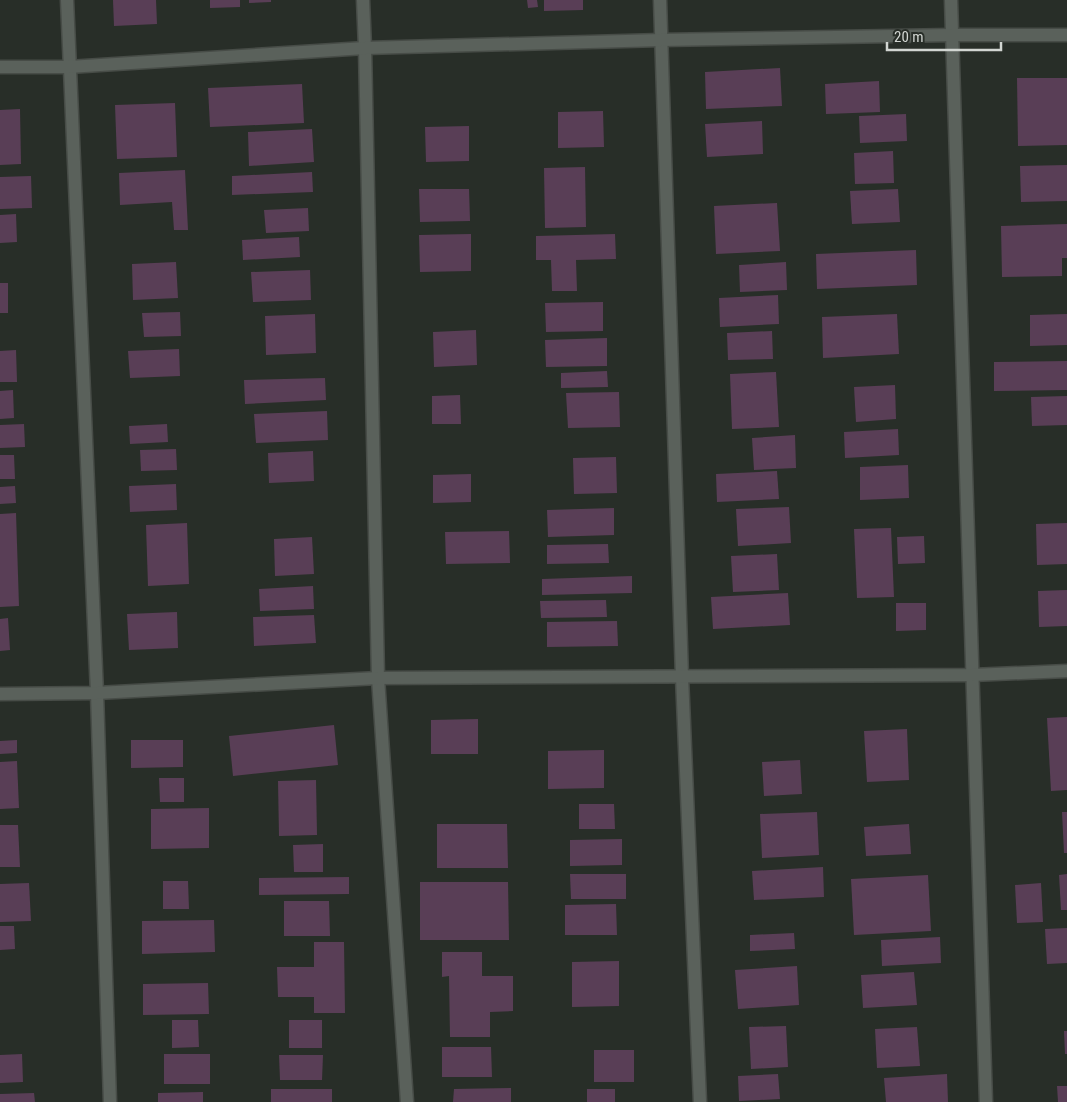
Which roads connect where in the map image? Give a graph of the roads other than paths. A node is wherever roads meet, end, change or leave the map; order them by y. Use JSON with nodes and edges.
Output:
{"nodes":[{"id":1,"x":67,"y":0,"type":"edge"},
{"id":2,"x":363,"y":0,"type":"edge"},
{"id":3,"x":660,"y":0,"type":"edge"},
{"id":4,"x":951,"y":0,"type":"edge"},
{"id":5,"x":952,"y":35,"type":"junction"},
{"id":6,"x":1067,"y":35,"type":"edge"},
{"id":7,"x":661,"y":40,"type":"junction"},
{"id":8,"x":365,"y":48,"type":"junction"},
{"id":9,"x":0,"y":67,"type":"edge"},
{"id":10,"x":69,"y":67,"type":"junction"},
{"id":11,"x":1067,"y":671,"type":"edge"},
{"id":12,"x":972,"y":675,"type":"junction"},
{"id":13,"x":682,"y":677,"type":"junction"},
{"id":14,"x":378,"y":678,"type":"junction"},
{"id":15,"x":98,"y":693,"type":"junction"},
{"id":16,"x":0,"y":694,"type":"edge"},
{"id":17,"x":110,"y":1102,"type":"edge"},
{"id":18,"x":407,"y":1102,"type":"edge"},
{"id":19,"x":700,"y":1102,"type":"edge"},
{"id":20,"x":986,"y":1102,"type":"edge"}],
"edges":[{"from":1,"to":10,"type":"street"},
{"from":2,"to":8,"type":"street"},
{"from":3,"to":7,"type":"street"},
{"from":4,"to":5,"type":"street"},
{"from":5,"to":6,"type":"street"},
{"from":5,"to":7,"type":"street"},
{"from":5,"to":12,"type":"street"},
{"from":7,"to":8,"type":"street"},
{"from":7,"to":13,"type":"street"},
{"from":8,"to":10,"type":"street"},
{"from":8,"to":14,"type":"street"},
{"from":9,"to":10,"type":"street"},
{"from":10,"to":15,"type":"street"},
{"from":11,"to":12,"type":"street"},
{"from":12,"to":13,"type":"street"},
{"from":12,"to":20,"type":"street"},
{"from":13,"to":14,"type":"street"},
{"from":13,"to":19,"type":"street"},
{"from":14,"to":15,"type":"street"},
{"from":14,"to":18,"type":"street"},
{"from":15,"to":16,"type":"street"},
{"from":15,"to":17,"type":"street"}]}
